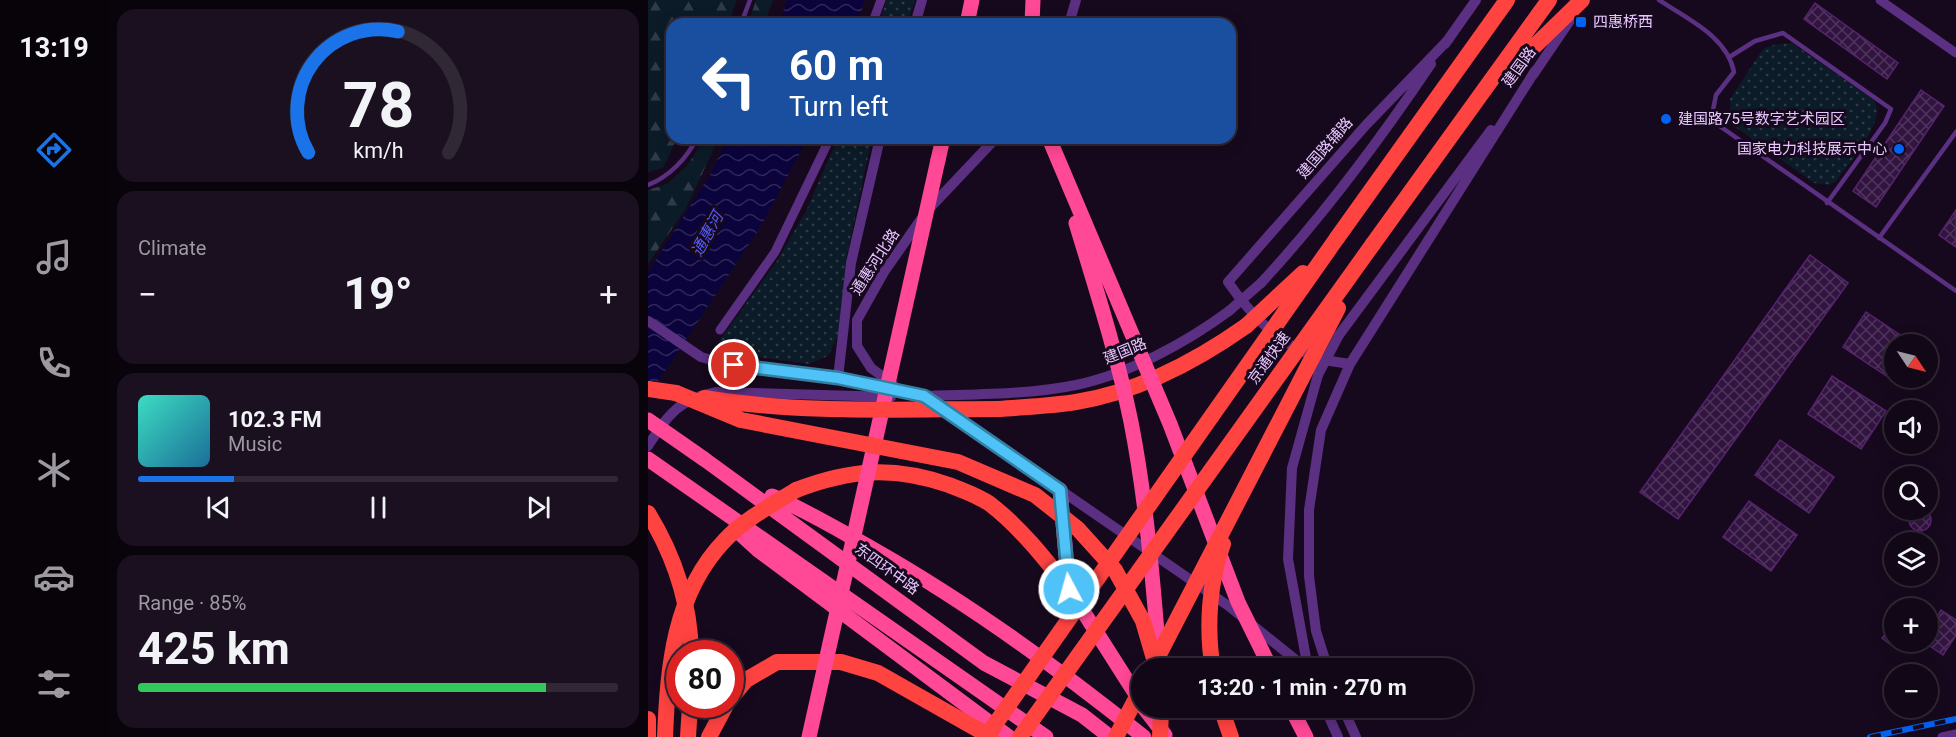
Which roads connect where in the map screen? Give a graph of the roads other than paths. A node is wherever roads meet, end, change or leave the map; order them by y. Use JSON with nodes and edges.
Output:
{"nodes":[{"id":1,"x":750,"y":0,"type":"edge"},
{"id":2,"x":881,"y":0,"type":"edge"},
{"id":3,"x":922,"y":0,"type":"edge"},
{"id":4,"x":972,"y":0,"type":"edge"},
{"id":5,"x":1033,"y":0,"type":"edge"},
{"id":6,"x":1076,"y":0,"type":"edge"},
{"id":7,"x":1476,"y":0,"type":"edge"},
{"id":8,"x":1507,"y":0,"type":"edge"},
{"id":9,"x":1549,"y":0,"type":"edge"},
{"id":10,"x":1583,"y":0,"type":"edge"},
{"id":11,"x":1659,"y":0,"type":"edge"},
{"id":12,"x":1880,"y":0,"type":"edge"},
{"id":13,"x":743,"y":18,"type":"edge"},
{"id":14,"x":874,"y":18,"type":"edge"},
{"id":15,"x":917,"y":18,"type":"edge"},
{"id":16,"x":968,"y":18,"type":"edge"},
{"id":17,"x":1032,"y":18,"type":"edge"},
{"id":18,"x":1071,"y":18,"type":"edge"},
{"id":19,"x":1449,"y":39,"type":"junction"},
{"id":20,"x":1956,"y":53,"type":"edge"},
{"id":21,"x":1731,"y":56,"type":"junction"},
{"id":22,"x":1535,"y":71,"type":"junction"},
{"id":23,"x":1476,"y":102,"type":"junction"},
{"id":24,"x":1956,"y":132,"type":"edge"},
{"id":25,"x":694,"y":144,"type":"edge"},
{"id":26,"x":827,"y":144,"type":"edge"},
{"id":27,"x":879,"y":144,"type":"edge"},
{"id":28,"x":942,"y":144,"type":"edge"},
{"id":29,"x":990,"y":144,"type":"edge"},
{"id":30,"x":1051,"y":144,"type":"edge"},
{"id":31,"x":1051,"y":144,"type":"edge"},
{"id":32,"x":648,"y":185,"type":"edge"},
{"id":33,"x":1827,"y":203,"type":"junction"},
{"id":34,"x":1337,"y":238,"type":"junction"},
{"id":35,"x":1879,"y":238,"type":"junction"},
{"id":36,"x":1373,"y":244,"type":"junction"},
{"id":37,"x":1956,"y":291,"type":"edge"},
{"id":38,"x":648,"y":321,"type":"edge"},
{"id":39,"x":720,"y":330,"type":"dead end"},
{"id":40,"x":1350,"y":364,"type":"junction"},
{"id":41,"x":838,"y":378,"type":"junction"},
{"id":42,"x":648,"y":389,"type":"edge"},
{"id":43,"x":676,"y":393,"type":"junction"},
{"id":44,"x":924,"y":396,"type":"junction"},
{"id":45,"x":648,"y":420,"type":"edge"},
{"id":46,"x":648,"y":447,"type":"edge"},
{"id":47,"x":648,"y":459,"type":"edge"},
{"id":48,"x":740,"y":483,"type":"junction"},
{"id":49,"x":1246,"y":484,"type":"junction"},
{"id":50,"x":1060,"y":490,"type":"junction"},
{"id":51,"x":701,"y":495,"type":"junction"},
{"id":52,"x":648,"y":513,"type":"edge"},
{"id":53,"x":1069,"y":589,"type":"junction"},
{"id":54,"x":691,"y":640,"type":"edge"},
{"id":55,"x":1155,"y":658,"type":"edge"},
{"id":56,"x":1157,"y":658,"type":"edge"},
{"id":57,"x":1158,"y":658,"type":"edge"},
{"id":58,"x":1210,"y":658,"type":"edge"},
{"id":59,"x":1266,"y":658,"type":"edge"},
{"id":60,"x":1294,"y":658,"type":"edge"},
{"id":61,"x":1306,"y":658,"type":"edge"},
{"id":62,"x":1325,"y":658,"type":"edge"},
{"id":63,"x":744,"y":682,"type":"edge"},
{"id":64,"x":1131,"y":687,"type":"edge"},
{"id":65,"x":1131,"y":708,"type":"edge"},
{"id":66,"x":648,"y":718,"type":"edge"},
{"id":67,"x":689,"y":718,"type":"edge"},
{"id":68,"x":719,"y":718,"type":"edge"},
{"id":69,"x":1152,"y":718,"type":"edge"},
{"id":70,"x":1161,"y":718,"type":"edge"},
{"id":71,"x":1224,"y":718,"type":"edge"},
{"id":72,"x":1296,"y":718,"type":"edge"},
{"id":73,"x":1329,"y":718,"type":"edge"},
{"id":74,"x":1347,"y":718,"type":"edge"},
{"id":75,"x":1956,"y":734,"type":"edge"},
{"id":76,"x":810,"y":736,"type":"edge"},
{"id":77,"x":648,"y":737,"type":"edge"},
{"id":78,"x":665,"y":737,"type":"edge"},
{"id":79,"x":688,"y":737,"type":"edge"},
{"id":80,"x":709,"y":737,"type":"edge"},
{"id":81,"x":986,"y":737,"type":"edge"},
{"id":82,"x":991,"y":737,"type":"edge"},
{"id":83,"x":1009,"y":737,"type":"edge"},
{"id":84,"x":1020,"y":737,"type":"edge"},
{"id":85,"x":1046,"y":737,"type":"edge"},
{"id":86,"x":1110,"y":737,"type":"edge"},
{"id":87,"x":1116,"y":737,"type":"edge"},
{"id":88,"x":1144,"y":737,"type":"edge"},
{"id":89,"x":1160,"y":737,"type":"edge"},
{"id":90,"x":1167,"y":737,"type":"edge"},
{"id":91,"x":1231,"y":737,"type":"edge"},
{"id":92,"x":1306,"y":737,"type":"edge"},
{"id":93,"x":1338,"y":737,"type":"edge"},
{"id":94,"x":1356,"y":737,"type":"edge"},
{"id":95,"x":1942,"y":737,"type":"edge"}],
"edges":[{"from":1,"to":13,"type":"lane"},
{"from":2,"to":14,"type":"street"},
{"from":3,"to":15,"type":"street"},
{"from":4,"to":16,"type":"highway"},
{"from":5,"to":17,"type":"highway"},
{"from":6,"to":18,"type":"street"},
{"from":7,"to":19,"type":"street","name":"建国路"},
{"from":8,"to":34,"type":"highway","name":"京通快速"},
{"from":9,"to":23,"type":"highway","name":"京通快速"},
{"from":10,"to":22,"type":"street","name":"建国路"},
{"from":10,"to":23,"type":"highway"},
{"from":11,"to":21,"type":"lane"},
{"from":12,"to":20,"type":"street"},
{"from":19,"to":40,"type":"street","name":"建国路辅路"},
{"from":19,"to":44,"type":"street","name":"建国路","bridge":true},
{"from":21,"to":33,"type":"lane"},
{"from":21,"to":33,"type":"lane"},
{"from":22,"to":40,"type":"street"},
{"from":22,"to":61,"type":"street","name":"建国路","bridge":true},
{"from":23,"to":36,"type":"highway","name":"京通快速"},
{"from":24,"to":35,"type":"lane"},
{"from":25,"to":32,"type":"lane"},
{"from":26,"to":39,"type":"street"},
{"from":27,"to":41,"type":"street","name":"通惠河北路"},
{"from":28,"to":76,"type":"highway","bridge":true},
{"from":29,"to":44,"type":"street","name":"通惠河北路"},
{"from":30,"to":57,"type":"highway","bridge":true},
{"from":31,"to":59,"type":"highway","bridge":true},
{"from":33,"to":35,"type":"lane"},
{"from":34,"to":43,"type":"highway","bridge":true},
{"from":34,"to":81,"type":"highway","name":"京通快速","bridge":true},
{"from":35,"to":37,"type":"lane"},
{"from":36,"to":49,"type":"highway","bridge":true},
{"from":36,"to":84,"type":"highway","name":"京通快速","bridge":true},
{"from":38,"to":41,"type":"street"},
{"from":40,"to":62,"type":"street"},
{"from":41,"to":44,"type":"street"},
{"from":42,"to":43,"type":"highway"},
{"from":43,"to":55,"type":"highway","bridge":true},
{"from":44,"to":46,"type":"street","name":"建国路"},
{"from":44,"to":50,"type":"street"},
{"from":45,"to":48,"type":"highway","name":"东四环中路","bridge":true},
{"from":47,"to":51,"type":"highway"},
{"from":48,"to":86,"type":"highway","name":"东四环中路"},
{"from":48,"to":88,"type":"highway"},
{"from":49,"to":56,"type":"highway","bridge":true},
{"from":49,"to":58,"type":"highway","bridge":true},
{"from":50,"to":53,"type":"highway"},
{"from":50,"to":60,"type":"street"},
{"from":51,"to":83,"type":"highway"},
{"from":51,"to":85,"type":"highway"},
{"from":52,"to":54,"type":"highway"},
{"from":53,"to":64,"type":"highway"},
{"from":53,"to":78,"type":"highway","bridge":true},
{"from":63,"to":82,"type":"highway"},
{"from":65,"to":87,"type":"highway","bridge":true},
{"from":66,"to":77,"type":"highway"},
{"from":67,"to":79,"type":"highway"},
{"from":68,"to":80,"type":"highway"},
{"from":69,"to":90,"type":"highway"},
{"from":70,"to":89,"type":"highway","bridge":true},
{"from":71,"to":91,"type":"highway","bridge":true},
{"from":72,"to":92,"type":"highway"},
{"from":73,"to":93,"type":"street"},
{"from":74,"to":94,"type":"street"},
{"from":75,"to":95,"type":"street"}]}
